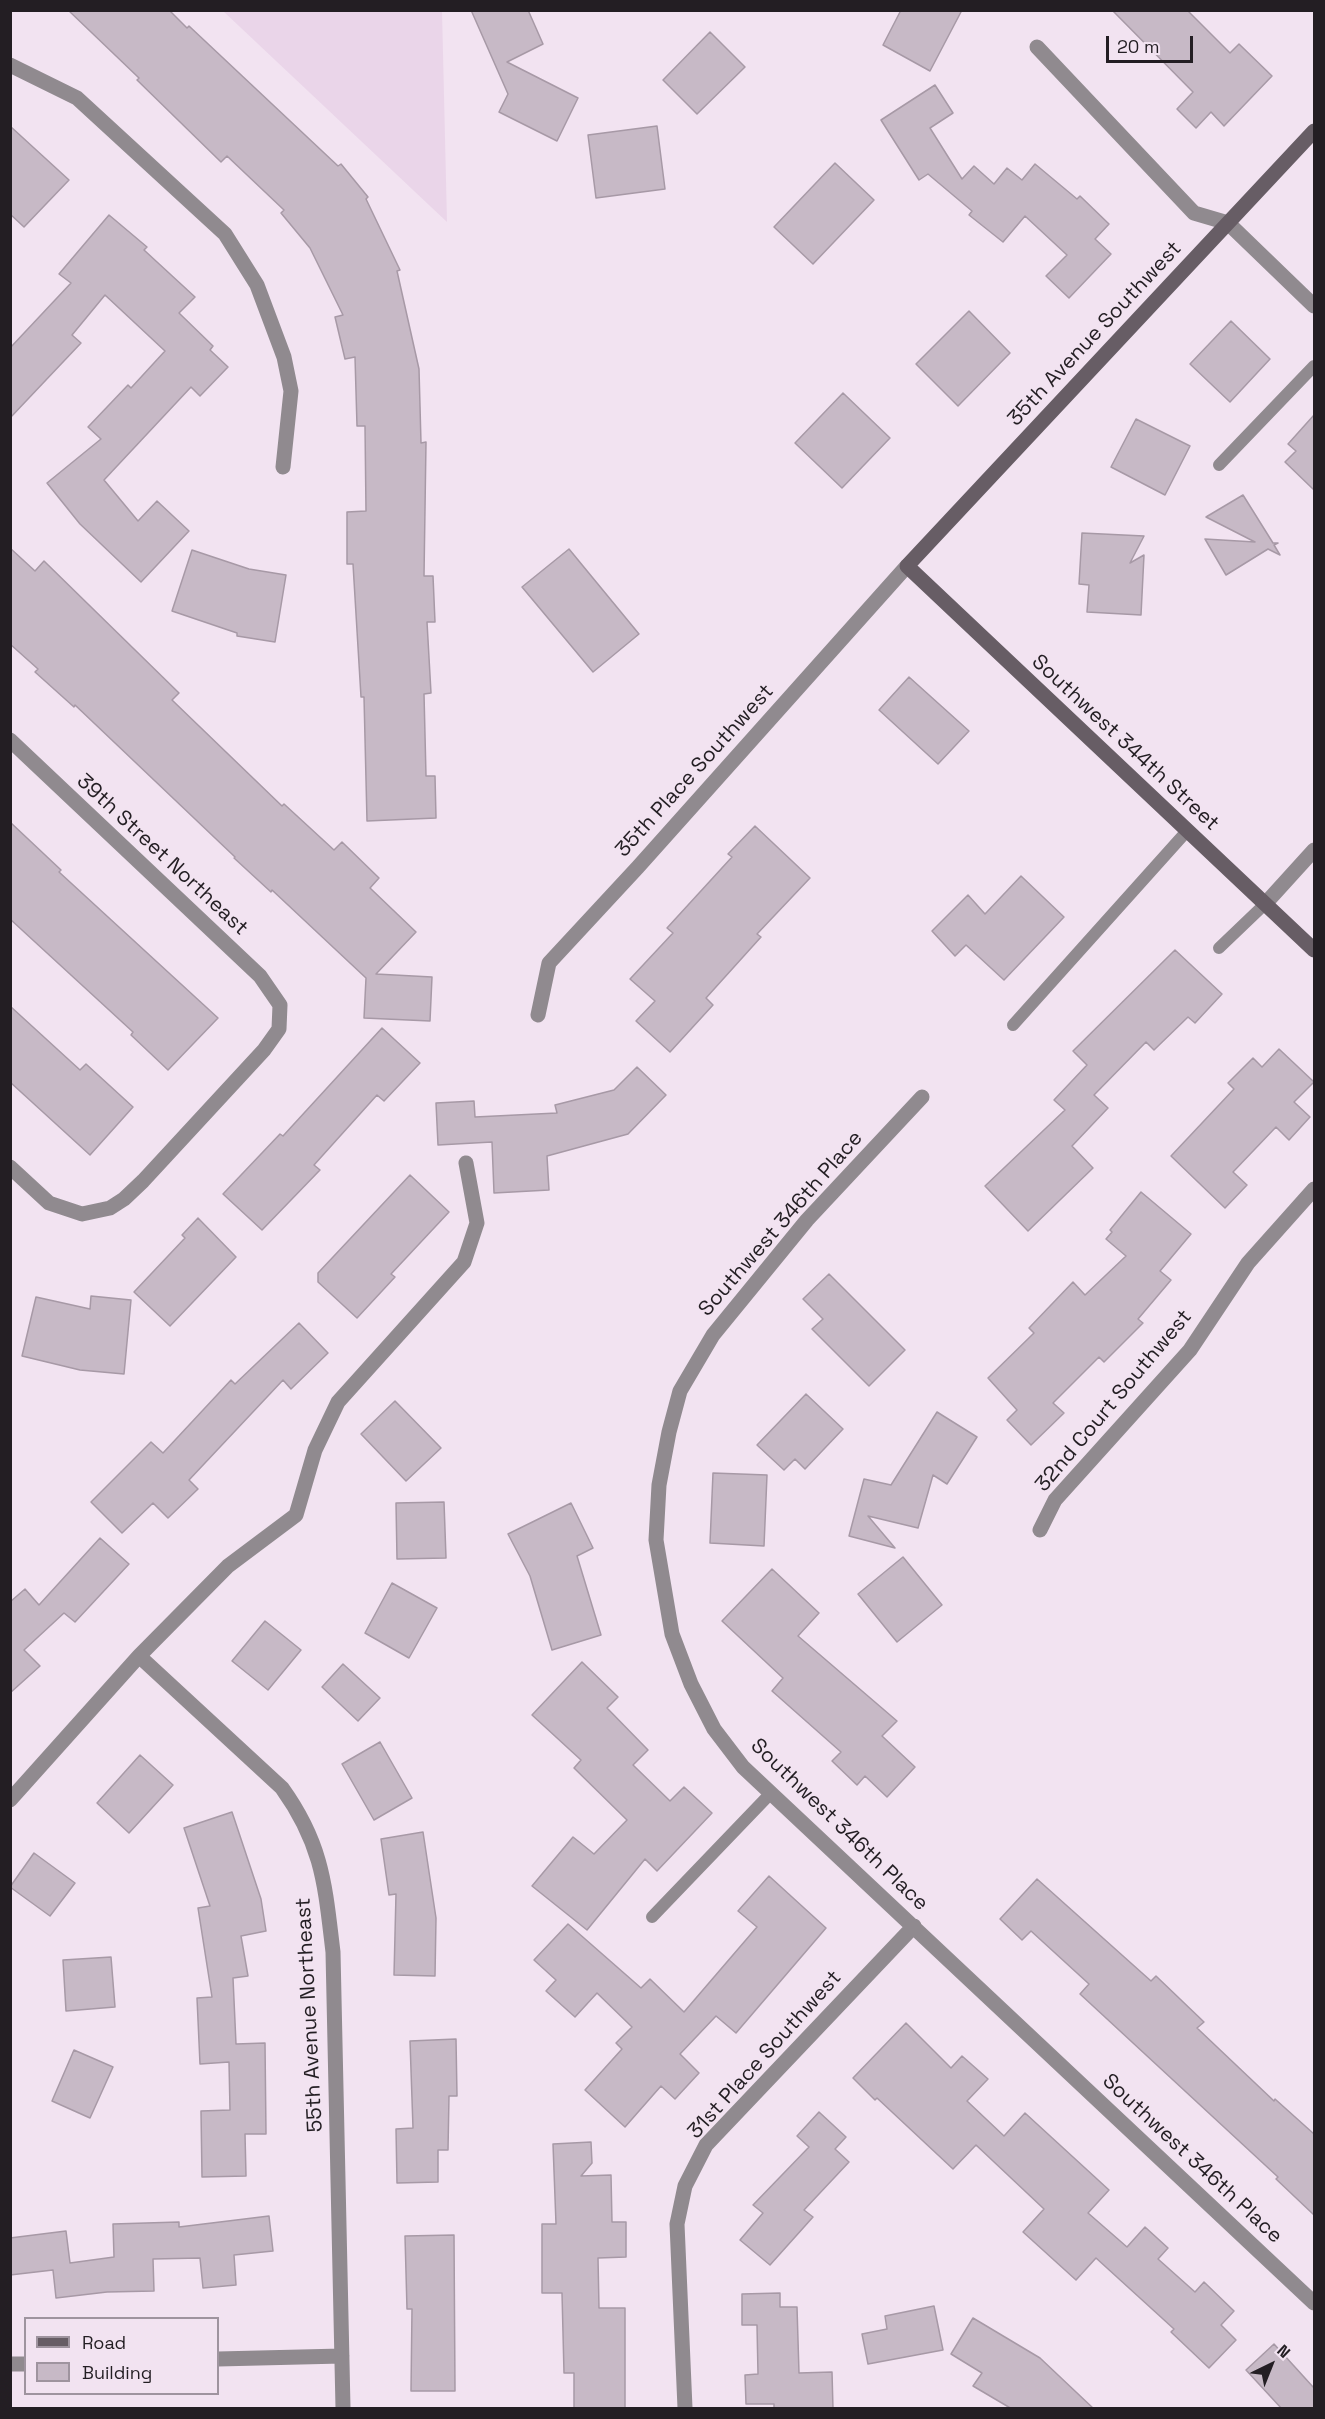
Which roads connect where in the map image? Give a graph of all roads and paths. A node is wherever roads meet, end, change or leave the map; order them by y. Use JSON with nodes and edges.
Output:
{"nodes":[{"id":1,"x":1037,"y":47,"type":"dead end"},
{"id":2,"x":10,"y":65,"type":"edge"},
{"id":3,"x":1314,"y":131,"type":"edge"},
{"id":4,"x":1228,"y":223,"type":"junction"},
{"id":5,"x":1314,"y":306,"type":"edge"},
{"id":6,"x":1314,"y":366,"type":"edge"},
{"id":7,"x":1219,"y":465,"type":"dead end"},
{"id":8,"x":283,"y":467,"type":"dead end"},
{"id":9,"x":908,"y":566,"type":"junction"},
{"id":10,"x":10,"y":740,"type":"edge"},
{"id":11,"x":1187,"y":831,"type":"junction"},
{"id":12,"x":1314,"y":850,"type":"edge"},
{"id":13,"x":1265,"y":904,"type":"junction"},
{"id":14,"x":1219,"y":948,"type":"dead end"},
{"id":15,"x":1314,"y":950,"type":"edge"},
{"id":16,"x":538,"y":1016,"type":"dead end"},
{"id":17,"x":1013,"y":1025,"type":"dead end"},
{"id":18,"x":922,"y":1098,"type":"dead end"},
{"id":19,"x":466,"y":1163,"type":"dead end"},
{"id":20,"x":10,"y":1167,"type":"edge"},
{"id":21,"x":1314,"y":1189,"type":"edge"},
{"id":22,"x":1040,"y":1530,"type":"dead end"},
{"id":23,"x":139,"y":1656,"type":"junction"},
{"id":24,"x":771,"y":1793,"type":"junction"},
{"id":25,"x":10,"y":1800,"type":"edge"},
{"id":26,"x":652,"y":1917,"type":"dead end"},
{"id":27,"x":914,"y":1926,"type":"junction"},
{"id":28,"x":1314,"y":2303,"type":"edge"},
{"id":29,"x":342,"y":2356,"type":"junction"},
{"id":30,"x":219,"y":2359,"type":"edge"},
{"id":31,"x":343,"y":2409,"type":"edge"},
{"id":32,"x":685,"y":2409,"type":"edge"}],
"edges":[{"from":1,"to":4,"type":"street"},
{"from":2,"to":8,"type":"street"},
{"from":3,"to":4,"type":"street","name":"35th Avenue Southwest"},
{"from":4,"to":5,"type":"street"},
{"from":4,"to":9,"type":"street","name":"35th Avenue Southwest"},
{"from":6,"to":7,"type":"lane"},
{"from":9,"to":11,"type":"street","name":"Southwest 344th Street"},
{"from":9,"to":16,"type":"street","name":"35th Place Southwest"},
{"from":10,"to":20,"type":"street","name":"39th Street Northeast"},
{"from":11,"to":13,"type":"street","name":"Southwest 344th Street"},
{"from":11,"to":17,"type":"lane"},
{"from":12,"to":13,"type":"street"},
{"from":13,"to":14,"type":"lane"},
{"from":13,"to":15,"type":"street","name":"Southwest 344th Street"},
{"from":18,"to":24,"type":"street","name":"Southwest 346th Place"},
{"from":19,"to":23,"type":"street"},
{"from":21,"to":22,"type":"street","name":"32nd Court Southwest"},
{"from":23,"to":25,"type":"street"},
{"from":23,"to":29,"type":"street","name":"55th Avenue Northeast"},
{"from":24,"to":26,"type":"lane"},
{"from":24,"to":27,"type":"street","name":"Southwest 346th Place"},
{"from":27,"to":28,"type":"street","name":"Southwest 346th Place"},
{"from":27,"to":32,"type":"street","name":"31st Place Southwest"},
{"from":29,"to":30,"type":"street"},
{"from":29,"to":31,"type":"street","name":"55th Avenue Northeast"}]}
